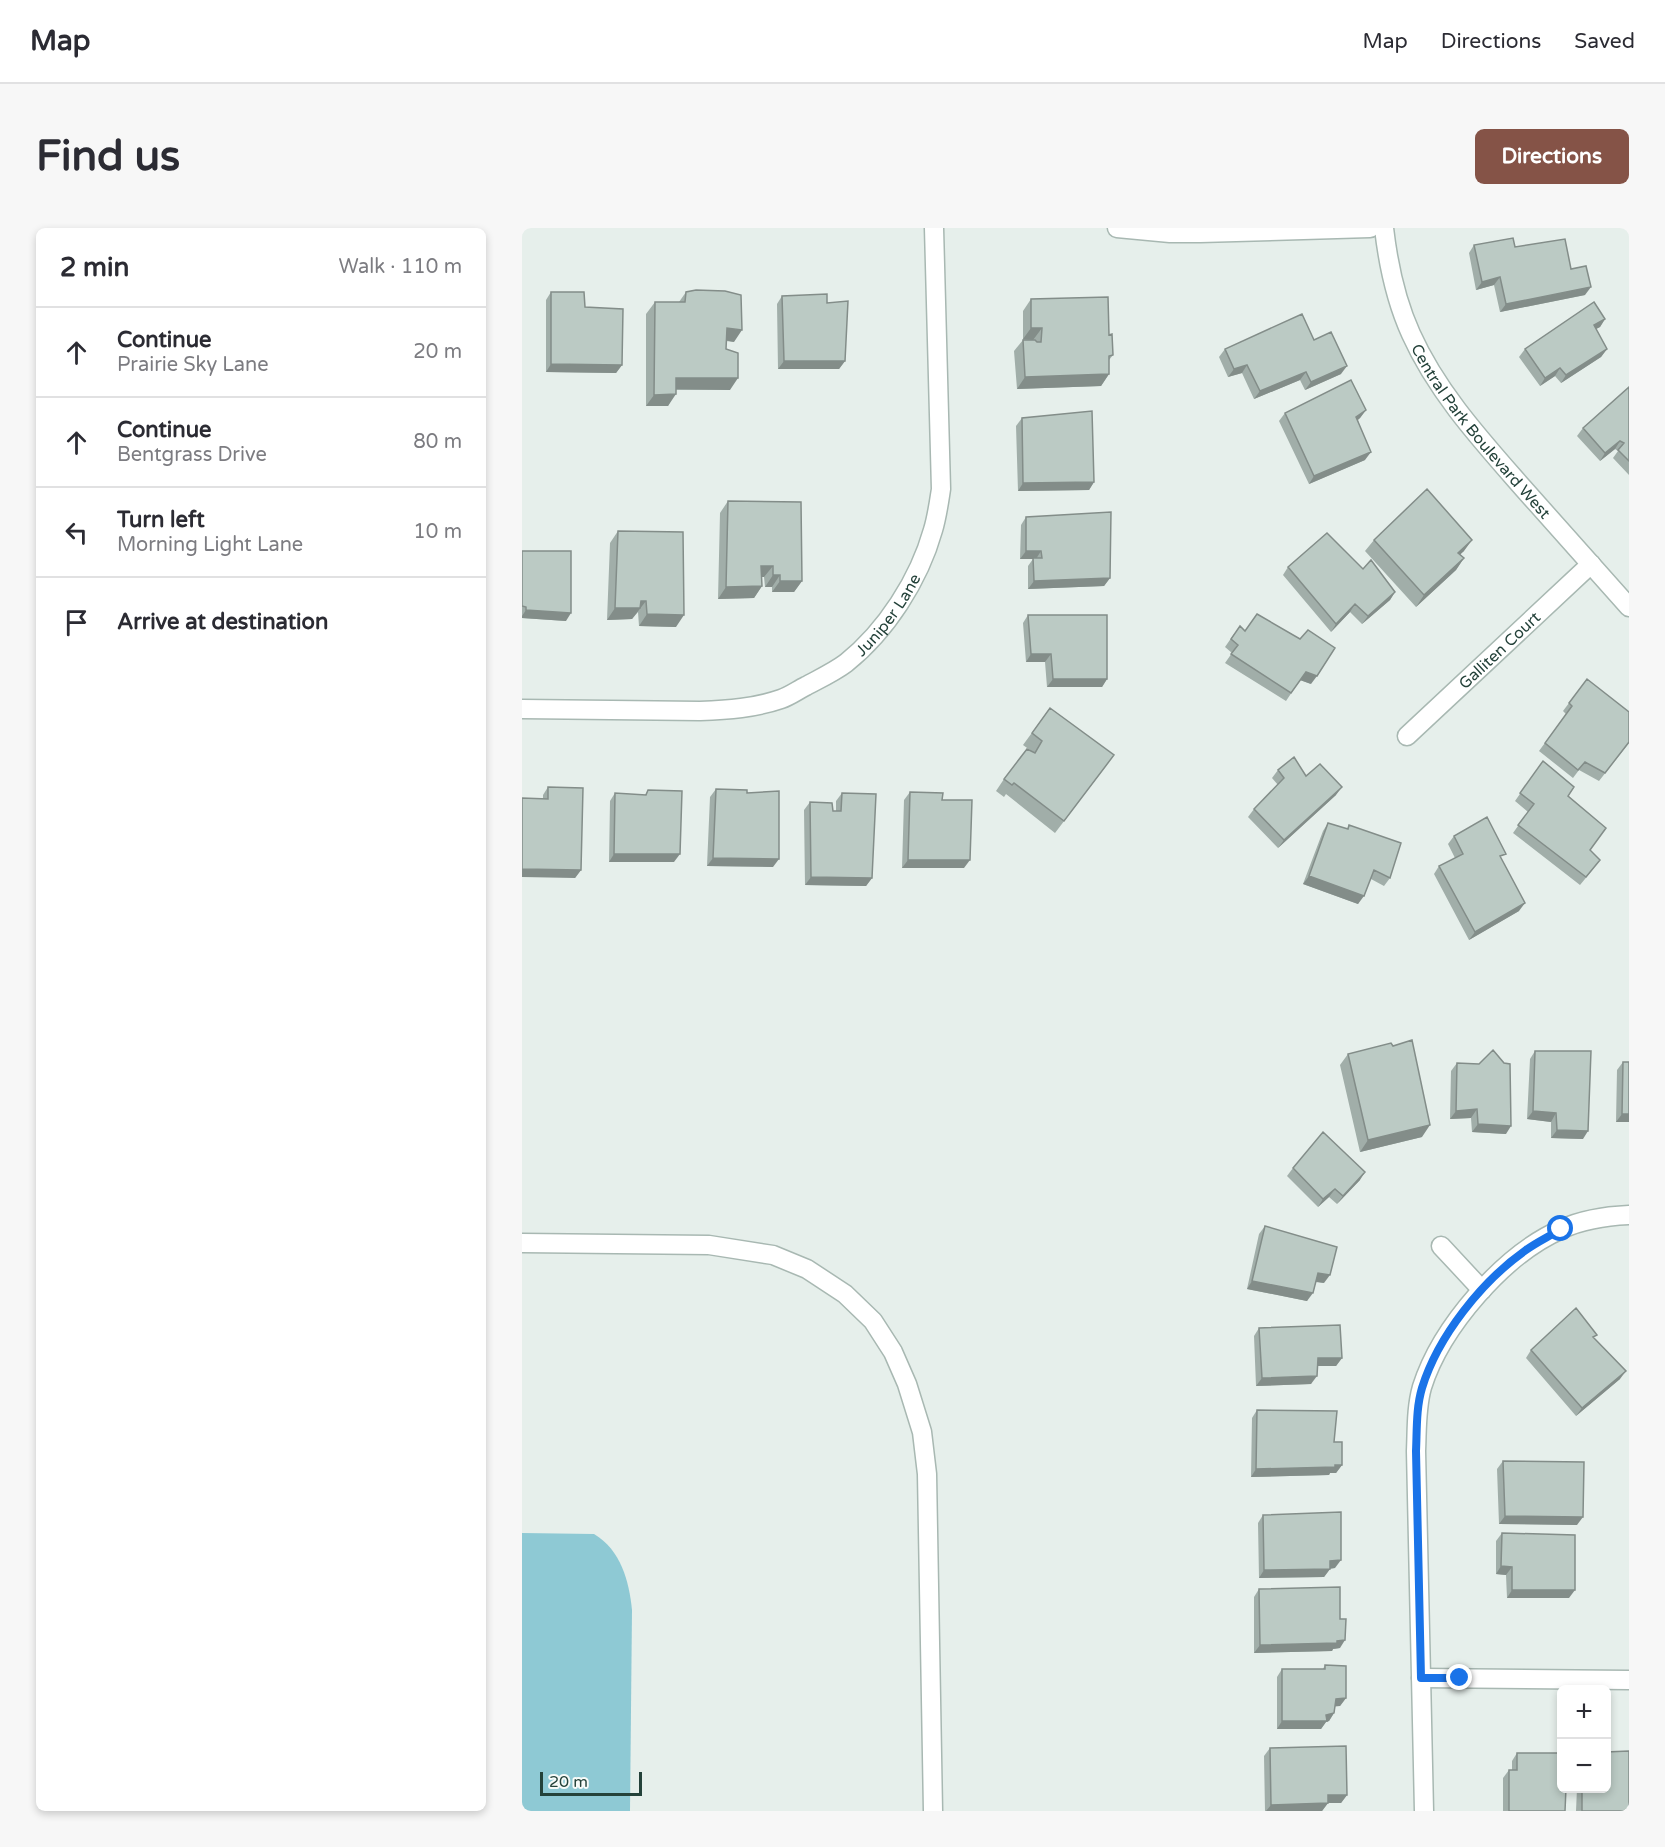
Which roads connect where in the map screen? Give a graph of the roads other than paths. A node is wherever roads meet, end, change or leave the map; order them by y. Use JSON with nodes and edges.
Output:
{"nodes":[{"id":1,"x":934,"y":228,"type":"edge"},
{"id":2,"x":1117,"y":228,"type":"edge"},
{"id":3,"x":1370,"y":228,"type":"edge"},
{"id":4,"x":1384,"y":228,"type":"edge"},
{"id":5,"x":1591,"y":564,"type":"junction"},
{"id":6,"x":1629,"y":607,"type":"edge"},
{"id":7,"x":522,"y":709,"type":"edge"},
{"id":8,"x":1407,"y":736,"type":"dead end"},
{"id":9,"x":1629,"y":1215,"type":"edge"},
{"id":10,"x":522,"y":1243,"type":"edge"},
{"id":11,"x":1441,"y":1246,"type":"dead end"},
{"id":12,"x":1482,"y":1290,"type":"junction"},
{"id":13,"x":1421,"y":1678,"type":"junction"},
{"id":14,"x":1629,"y":1680,"type":"edge"},
{"id":15,"x":933,"y":1811,"type":"edge"},
{"id":16,"x":1424,"y":1811,"type":"edge"}],
"edges":[{"from":1,"to":7,"type":"street","name":"Juniper Lane"},
{"from":2,"to":3,"type":"street"},
{"from":4,"to":5,"type":"street","name":"Central Park Boulevard West"},
{"from":5,"to":6,"type":"street","name":"Central Park Boulevard West"},
{"from":5,"to":8,"type":"street","name":"Galliten Court"},
{"from":9,"to":12,"type":"street"},
{"from":10,"to":15,"type":"street"},
{"from":11,"to":12,"type":"street"},
{"from":12,"to":13,"type":"street"},
{"from":13,"to":14,"type":"street"},
{"from":13,"to":16,"type":"street"}]}
